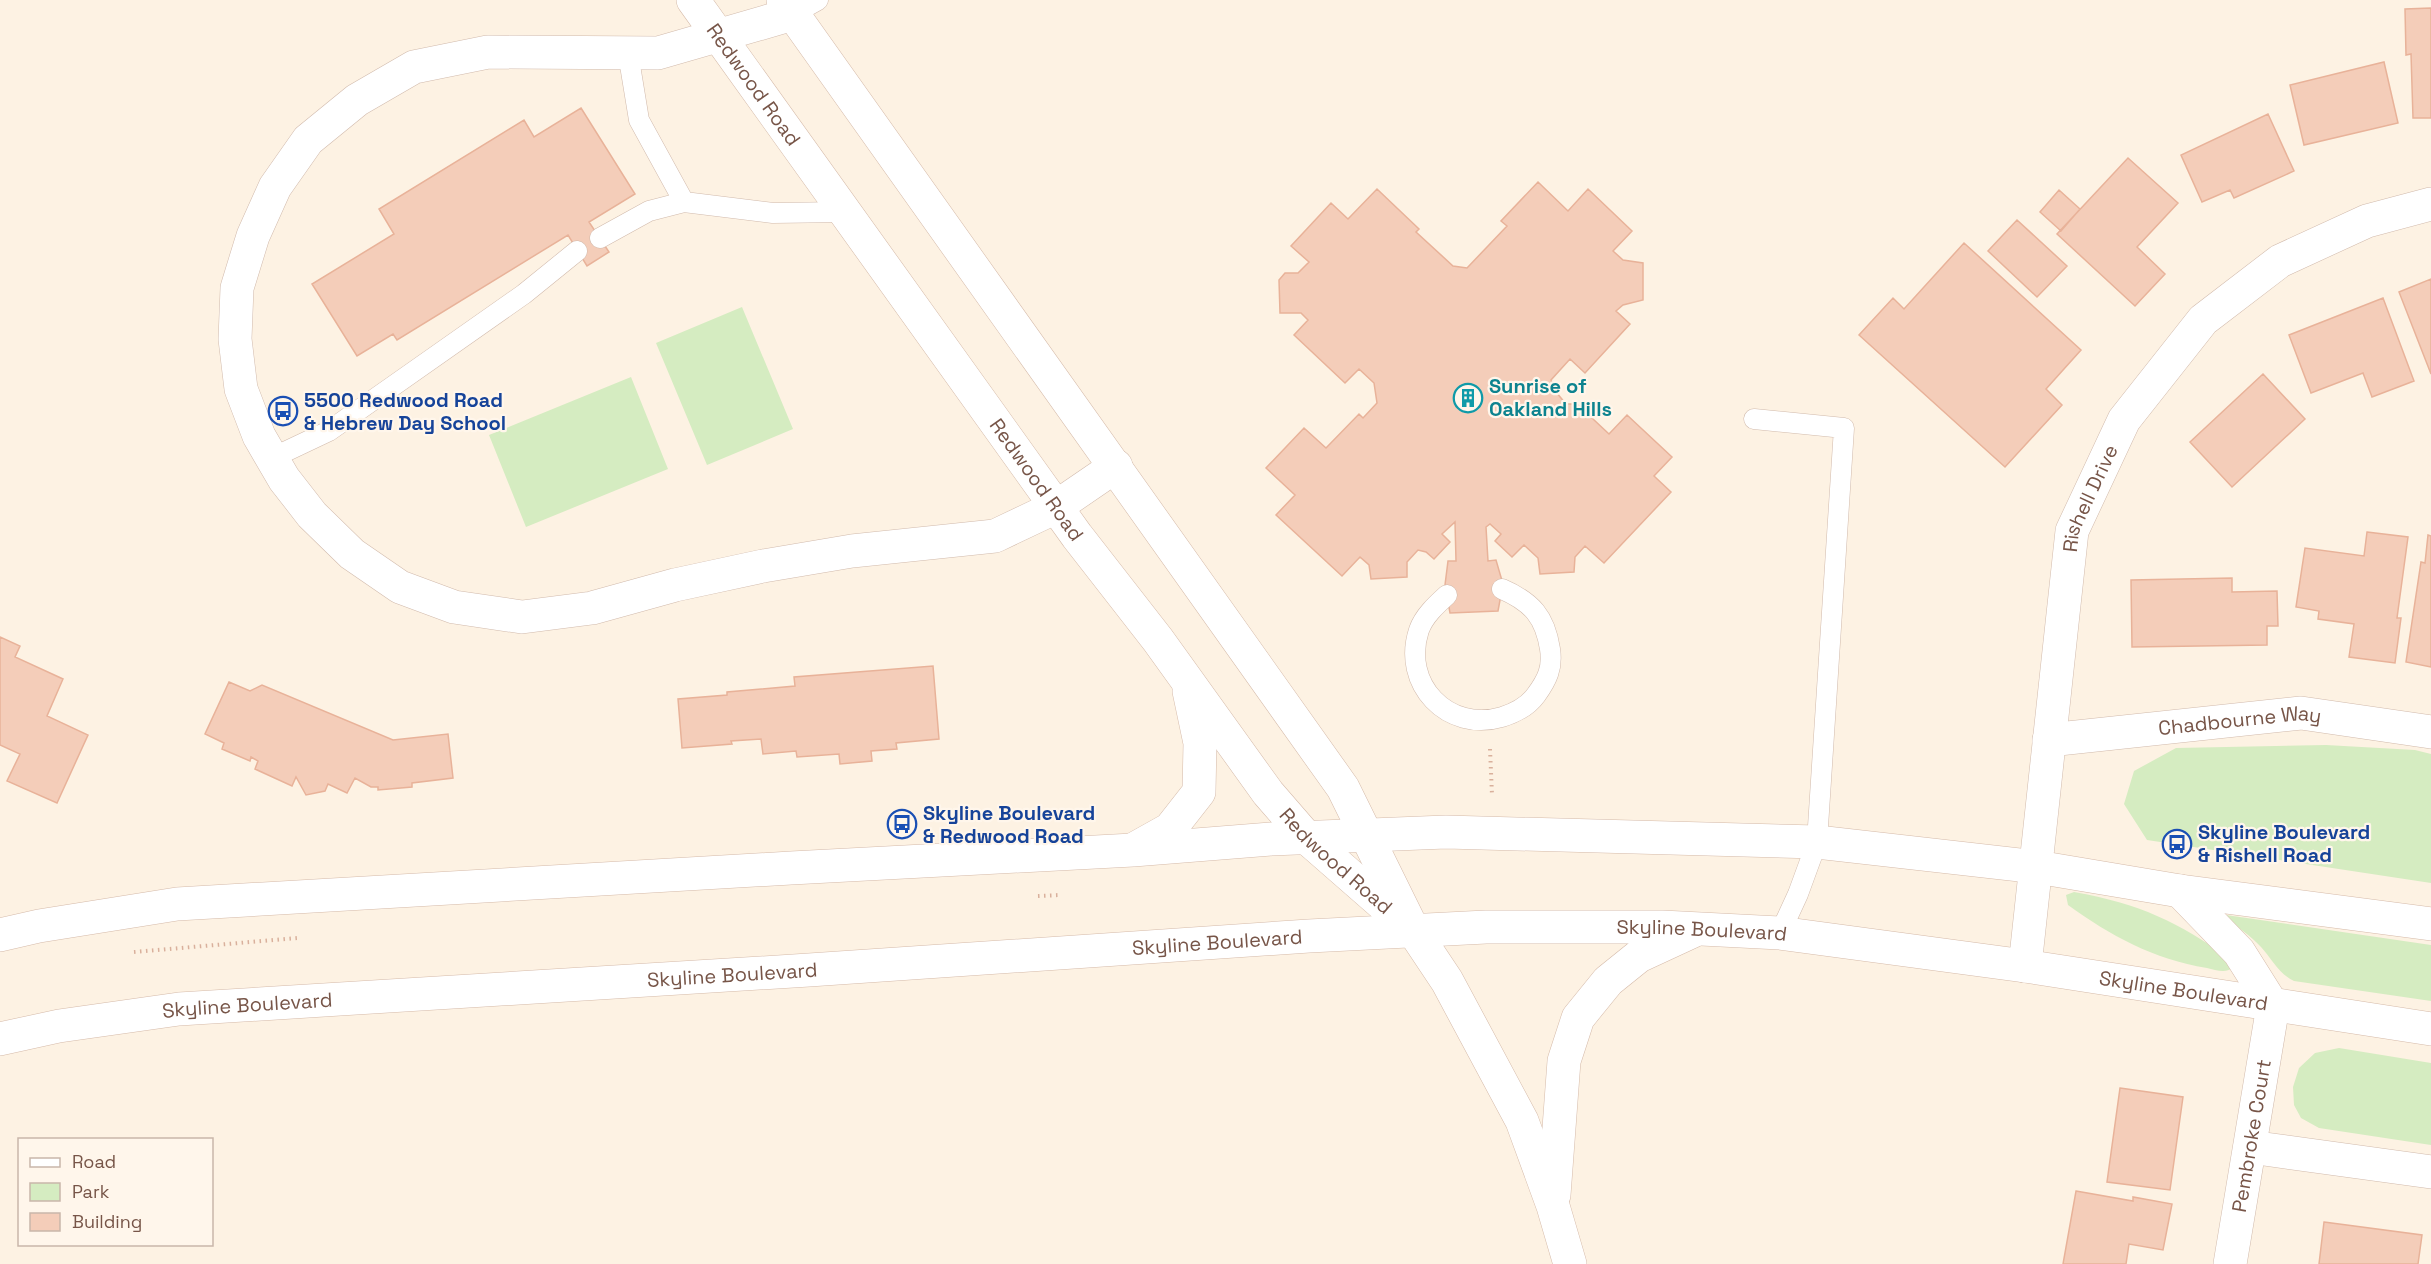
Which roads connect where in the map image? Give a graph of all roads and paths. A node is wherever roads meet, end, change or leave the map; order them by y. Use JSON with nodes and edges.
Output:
{"nodes":[{"id":1,"x":693,"y":0,"type":"edge"},
{"id":2,"x":798,"y":5,"type":"edge"},
{"id":3,"x":718,"y":36,"type":"junction"},
{"id":4,"x":628,"y":53,"type":"junction"},
{"id":5,"x":684,"y":202,"type":"junction"},
{"id":6,"x":2431,"y":204,"type":"edge"},
{"id":7,"x":844,"y":212,"type":"junction"},
{"id":8,"x":600,"y":238,"type":"dead end"},
{"id":9,"x":577,"y":251,"type":"dead end"},
{"id":10,"x":1754,"y":419,"type":"dead end"},
{"id":11,"x":272,"y":458,"type":"junction"},
{"id":12,"x":1116,"y":466,"type":"junction"},
{"id":13,"x":1056,"y":507,"type":"junction"},
{"id":14,"x":1502,"y":589,"type":"dead end"},
{"id":15,"x":1447,"y":595,"type":"dead end"},
{"id":16,"x":1187,"y":681,"type":"junction"},
{"id":17,"x":1488,"y":721,"type":"junction"},
{"id":18,"x":2431,"y":732,"type":"edge"},
{"id":19,"x":2049,"y":740,"type":"junction"},
{"id":20,"x":1494,"y":834,"type":"junction"},
{"id":21,"x":1366,"y":835,"type":"junction"},
{"id":22,"x":1307,"y":838,"type":"junction"},
{"id":23,"x":1817,"y":842,"type":"junction"},
{"id":24,"x":1133,"y":850,"type":"junction"},
{"id":25,"x":2037,"y":867,"type":"junction"},
{"id":26,"x":2180,"y":891,"type":"junction"},
{"id":27,"x":2431,"y":924,"type":"edge"},
{"id":28,"x":1413,"y":930,"type":"junction"},
{"id":29,"x":1697,"y":930,"type":"junction"},
{"id":30,"x":1780,"y":933,"type":"junction"},
{"id":31,"x":0,"y":935,"type":"edge"},
{"id":32,"x":2025,"y":966,"type":"junction"},
{"id":33,"x":2273,"y":1006,"type":"junction"},
{"id":34,"x":2431,"y":1029,"type":"edge"},
{"id":35,"x":0,"y":1039,"type":"edge"},
{"id":36,"x":2250,"y":1147,"type":"junction"},
{"id":37,"x":2431,"y":1172,"type":"edge"},
{"id":38,"x":1553,"y":1206,"type":"junction"},
{"id":39,"x":1570,"y":1264,"type":"edge"},
{"id":40,"x":2230,"y":1264,"type":"edge"}],
"edges":[{"from":1,"to":3,"type":"main road","name":"Redwood Road"},
{"from":2,"to":3,"type":"main road"},
{"from":2,"to":12,"type":"main road","name":"Redwood Road"},
{"from":3,"to":4,"type":"main road"},
{"from":3,"to":7,"type":"main road","name":"Redwood Road"},
{"from":4,"to":5,"type":"lane"},
{"from":4,"to":11,"type":"main road"},
{"from":5,"to":7,"type":"lane"},
{"from":5,"to":8,"type":"lane"},
{"from":6,"to":19,"type":"main road","name":"Rishell Drive"},
{"from":7,"to":13,"type":"main road","name":"Redwood Road"},
{"from":9,"to":11,"type":"lane"},
{"from":10,"to":23,"type":"lane"},
{"from":11,"to":13,"type":"main road"},
{"from":12,"to":13,"type":"main road"},
{"from":12,"to":21,"type":"main road","name":"Redwood Road"},
{"from":13,"to":16,"type":"main road","name":"Redwood Road"},
{"from":14,"to":17,"type":"lane"},
{"from":15,"to":17,"type":"lane"},
{"from":16,"to":22,"type":"main road","name":"Redwood Road"},
{"from":16,"to":24,"type":"main road"},
{"from":17,"to":20,"type":"path"},
{"from":18,"to":19,"type":"main road","name":"Chadbourne Way"},
{"from":19,"to":25,"type":"main road","name":"Rishell Drive"},
{"from":20,"to":21,"type":"main road"},
{"from":20,"to":23,"type":"main road"},
{"from":21,"to":22,"type":"main road"},
{"from":21,"to":28,"type":"main road","name":"Redwood Road"},
{"from":22,"to":24,"type":"main road"},
{"from":22,"to":28,"type":"main road","name":"Redwood Road"},
{"from":23,"to":25,"type":"main road"},
{"from":23,"to":30,"type":"lane"},
{"from":24,"to":31,"type":"main road"},
{"from":25,"to":26,"type":"main road"},
{"from":25,"to":32,"type":"main road","name":"Rishell Drive"},
{"from":26,"to":27,"type":"main road"},
{"from":26,"to":33,"type":"main road"},
{"from":28,"to":29,"type":"main road","name":"Skyline Boulevard"},
{"from":28,"to":35,"type":"main road","name":"Skyline Boulevard"},
{"from":28,"to":38,"type":"main road","name":"Redwood Road"},
{"from":29,"to":30,"type":"main road","name":"Skyline Boulevard"},
{"from":29,"to":38,"type":"main road"},
{"from":30,"to":32,"type":"main road","name":"Skyline Boulevard"},
{"from":32,"to":33,"type":"main road","name":"Skyline Boulevard"},
{"from":33,"to":34,"type":"main road","name":"Skyline Boulevard"},
{"from":33,"to":36,"type":"main road","name":"Pembroke Court"},
{"from":36,"to":37,"type":"main road"},
{"from":36,"to":40,"type":"main road","name":"Pembroke Court"},
{"from":38,"to":39,"type":"main road","name":"Redwood Road"}]}
